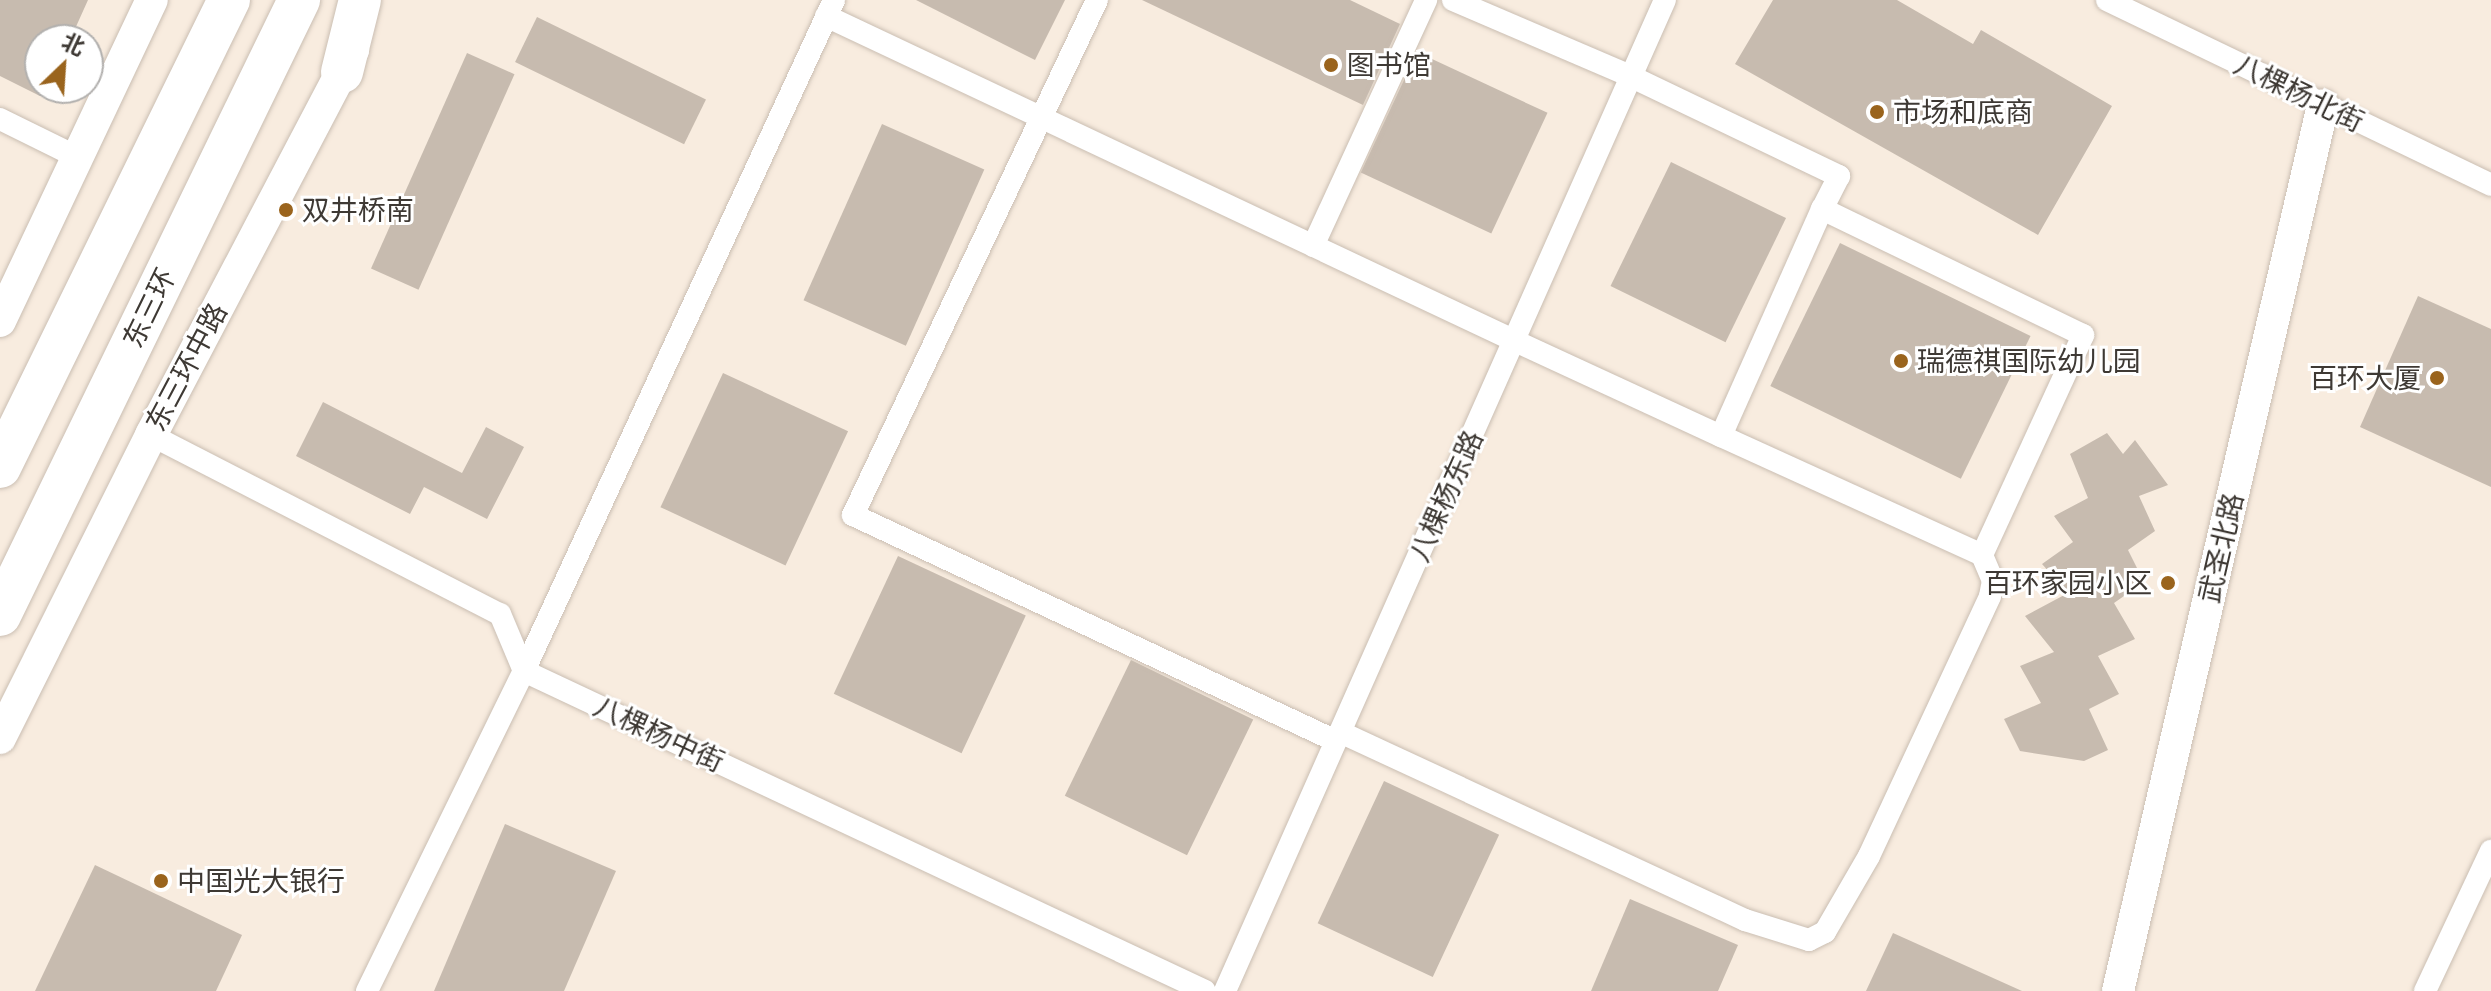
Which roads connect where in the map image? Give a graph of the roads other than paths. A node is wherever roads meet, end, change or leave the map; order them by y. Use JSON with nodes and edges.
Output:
{"nodes":[{"id":1,"x":152,"y":0,"type":"edge"},
{"id":2,"x":229,"y":0,"type":"edge"},
{"id":3,"x":299,"y":0,"type":"edge"},
{"id":4,"x":360,"y":0,"type":"edge"},
{"id":5,"x":378,"y":0,"type":"edge"},
{"id":6,"x":1097,"y":0,"type":"edge"},
{"id":7,"x":1426,"y":0,"type":"edge"},
{"id":8,"x":1453,"y":0,"type":"edge"},
{"id":9,"x":1665,"y":0,"type":"edge"},
{"id":10,"x":2107,"y":0,"type":"edge"},
{"id":11,"x":830,"y":8,"type":"edge"},
{"id":12,"x":342,"y":72,"type":"junction"},
{"id":13,"x":1630,"y":76,"type":"junction"},
{"id":14,"x":2323,"y":105,"type":"junction"},
{"id":15,"x":1041,"y":118,"type":"junction"},
{"id":16,"x":0,"y":119,"type":"edge"},
{"id":17,"x":75,"y":156,"type":"junction"},
{"id":18,"x":2491,"y":185,"type":"edge"},
{"id":19,"x":1822,"y":209,"type":"junction"},
{"id":20,"x":1313,"y":246,"type":"junction"},
{"id":21,"x":0,"y":321,"type":"edge"},
{"id":22,"x":1515,"y":341,"type":"junction"},
{"id":23,"x":151,"y":435,"type":"junction"},
{"id":24,"x":1721,"y":436,"type":"junction"},
{"id":25,"x":0,"y":467,"type":"edge"},
{"id":26,"x":1982,"y":555,"type":"junction"},
{"id":27,"x":0,"y":615,"type":"edge"},
{"id":28,"x":524,"y":671,"type":"junction"},
{"id":29,"x":1338,"y":736,"type":"junction"},
{"id":30,"x":0,"y":738,"type":"edge"},
{"id":31,"x":2491,"y":851,"type":"edge"},
{"id":32,"x":367,"y":991,"type":"edge"},
{"id":33,"x":1205,"y":991,"type":"edge"},
{"id":34,"x":1225,"y":991,"type":"edge"},
{"id":35,"x":2118,"y":991,"type":"edge"},
{"id":36,"x":2425,"y":991,"type":"edge"}],
"edges":[{"from":1,"to":17,"type":"street"},
{"from":2,"to":25,"type":"highway"},
{"from":3,"to":27,"type":"highway","name":"东三环"},
{"from":4,"to":12,"type":"highway"},
{"from":5,"to":12,"type":"street","name":"东三环中路"},
{"from":6,"to":15,"type":"street"},
{"from":7,"to":20,"type":"street"},
{"from":8,"to":13,"type":"street"},
{"from":9,"to":13,"type":"street","name":"八棵杨东路"},
{"from":10,"to":14,"type":"street","name":"八棵杨北街"},
{"from":11,"to":15,"type":"street"},
{"from":11,"to":28,"type":"street"},
{"from":12,"to":23,"type":"street","name":"东三环中路"},
{"from":13,"to":19,"type":"street"},
{"from":13,"to":22,"type":"street","name":"八棵杨东路"},
{"from":14,"to":18,"type":"street","name":"八棵杨北街"},
{"from":14,"to":35,"type":"street","name":"武圣北路"},
{"from":15,"to":20,"type":"street"},
{"from":15,"to":29,"type":"street"},
{"from":16,"to":17,"type":"street"},
{"from":17,"to":21,"type":"street"},
{"from":19,"to":24,"type":"street"},
{"from":19,"to":26,"type":"street"},
{"from":20,"to":22,"type":"street"},
{"from":22,"to":24,"type":"street"},
{"from":22,"to":29,"type":"street","name":"八棵杨东路"},
{"from":23,"to":28,"type":"street"},
{"from":23,"to":30,"type":"street","name":"东三环中路"},
{"from":24,"to":26,"type":"street"},
{"from":26,"to":29,"type":"street"},
{"from":28,"to":32,"type":"street"},
{"from":28,"to":33,"type":"street","name":"八棵杨中街"},
{"from":29,"to":34,"type":"street","name":"八棵杨东路"},
{"from":31,"to":36,"type":"street"}]}
